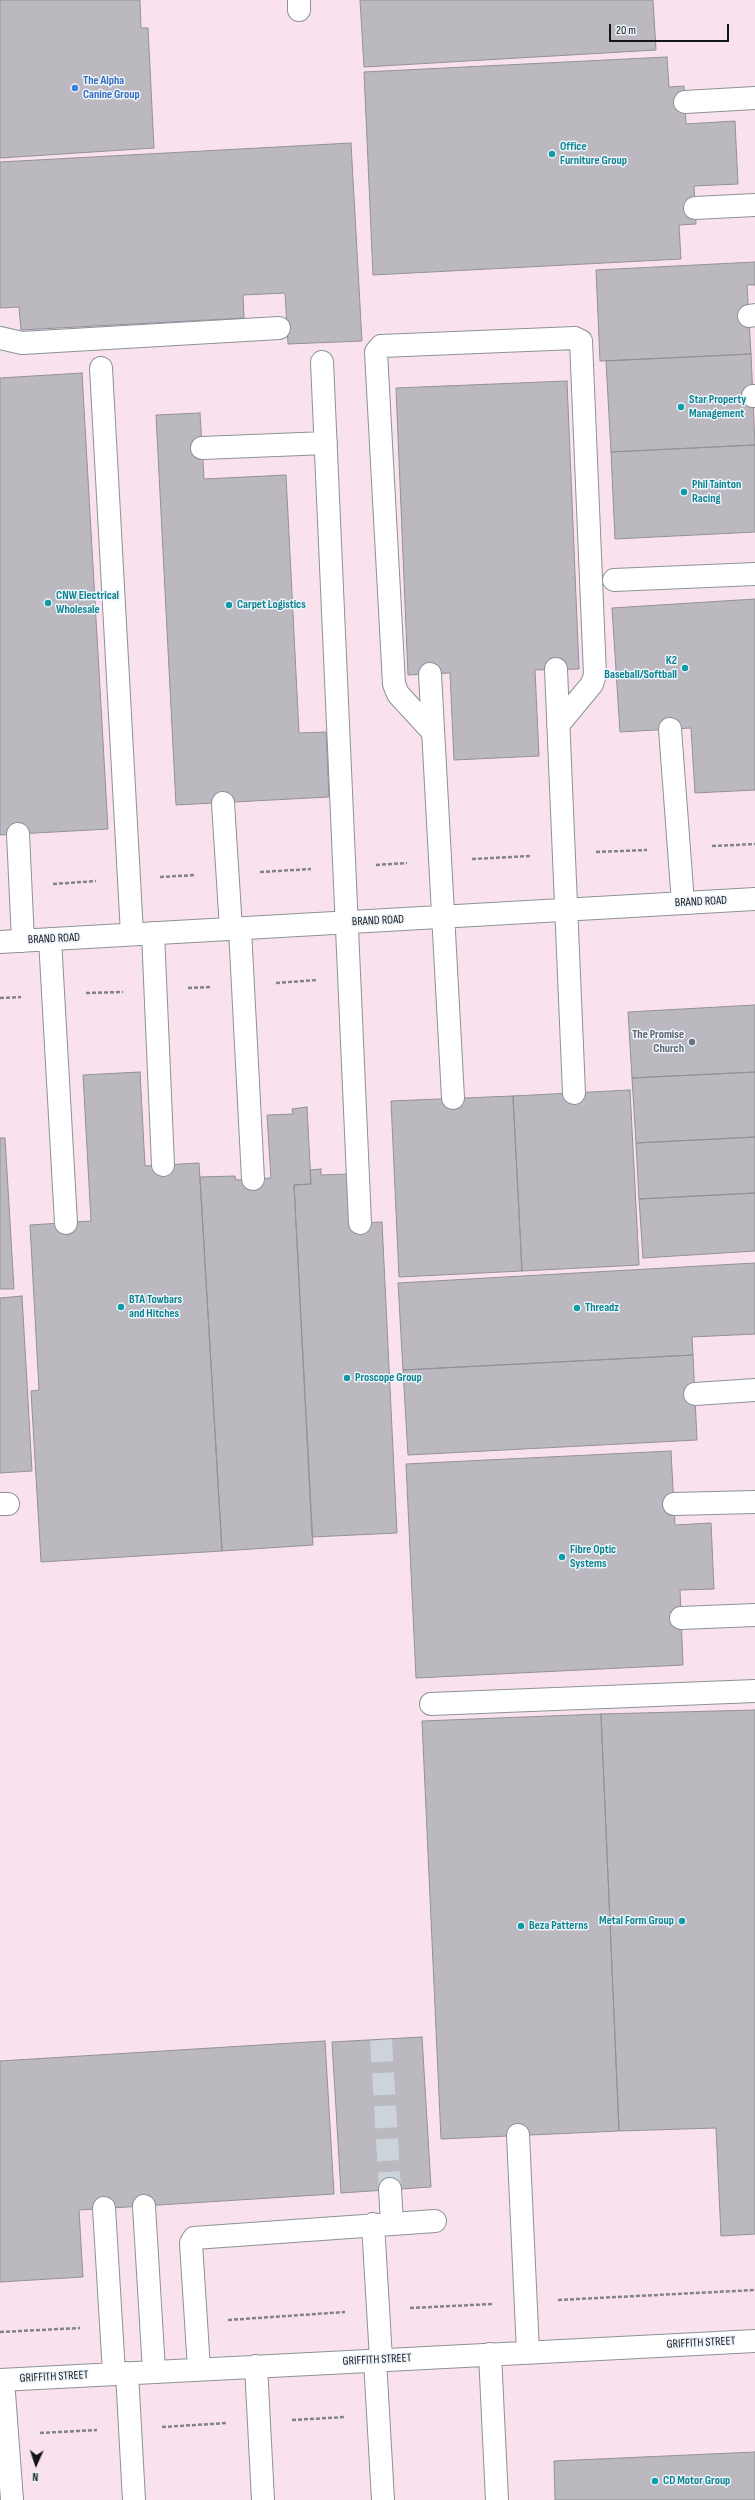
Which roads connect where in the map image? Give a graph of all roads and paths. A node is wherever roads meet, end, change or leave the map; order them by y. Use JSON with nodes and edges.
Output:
{"nodes":[{"id":1,"x":755,"y":98,"type":"edge"},
{"id":2,"x":685,"y":102,"type":"dead end"},
{"id":3,"x":755,"y":205,"type":"edge"},
{"id":4,"x":695,"y":208,"type":"dead end"},
{"id":5,"x":279,"y":328,"type":"dead end"},
{"id":6,"x":0,"y":338,"type":"edge"},
{"id":7,"x":322,"y":362,"type":"dead end"},
{"id":8,"x":101,"y":368,"type":"dead end"},
{"id":9,"x":326,"y":443,"type":"junction"},
{"id":10,"x":202,"y":448,"type":"dead end"},
{"id":11,"x":755,"y":574,"type":"edge"},
{"id":12,"x":614,"y":580,"type":"dead end"},
{"id":13,"x":556,"y":669,"type":"dead end"},
{"id":14,"x":430,"y":674,"type":"dead end"},
{"id":15,"x":558,"y":725,"type":"junction"},
{"id":16,"x":670,"y":729,"type":"dead end"},
{"id":17,"x":433,"y":732,"type":"junction"},
{"id":18,"x":223,"y":803,"type":"dead end"},
{"id":19,"x":18,"y":834,"type":"dead end"},
{"id":20,"x":755,"y":899,"type":"edge"},
{"id":21,"x":683,"y":903,"type":"junction"},
{"id":22,"x":566,"y":910,"type":"junction"},
{"id":23,"x":442,"y":917,"type":"junction"},
{"id":24,"x":348,"y":922,"type":"junction"},
{"id":25,"x":236,"y":929,"type":"junction"},
{"id":26,"x":142,"y":934,"type":"junction"},
{"id":27,"x":50,"y":939,"type":"junction"},
{"id":28,"x":23,"y":941,"type":"junction"},
{"id":29,"x":0,"y":942,"type":"edge"},
{"id":30,"x":350,"y":978,"type":"junction"},
{"id":31,"x":243,"y":985,"type":"junction"},
{"id":32,"x":155,"y":990,"type":"junction"},
{"id":33,"x":53,"y":995,"type":"junction"},
{"id":34,"x":0,"y":998,"type":"edge"},
{"id":35,"x":574,"y":1093,"type":"dead end"},
{"id":36,"x":453,"y":1098,"type":"dead end"},
{"id":37,"x":163,"y":1165,"type":"dead end"},
{"id":38,"x":253,"y":1179,"type":"dead end"},
{"id":39,"x":66,"y":1223,"type":"dead end"},
{"id":40,"x":360,"y":1224,"type":"dead end"},
{"id":41,"x":755,"y":1390,"type":"edge"},
{"id":42,"x":695,"y":1394,"type":"dead end"},
{"id":43,"x":755,"y":1502,"type":"edge"},
{"id":44,"x":674,"y":1504,"type":"dead end"},
{"id":45,"x":755,"y":1615,"type":"edge"},
{"id":46,"x":681,"y":1618,"type":"dead end"},
{"id":47,"x":755,"y":1691,"type":"edge"},
{"id":48,"x":431,"y":1704,"type":"dead end"},
{"id":49,"x":518,"y":2135,"type":"dead end"},
{"id":50,"x":390,"y":2189,"type":"tunnel mouth"},
{"id":51,"x":144,"y":2206,"type":"dead end"},
{"id":52,"x":104,"y":2208,"type":"dead end"},
{"id":53,"x":435,"y":2221,"type":"dead end"},
{"id":54,"x":383,"y":2224,"type":"junction"},
{"id":55,"x":755,"y":2340,"type":"edge"},
{"id":56,"x":528,"y":2352,"type":"junction"},
{"id":57,"x":490,"y":2354,"type":"junction"},
{"id":58,"x":378,"y":2360,"type":"junction"},
{"id":59,"x":256,"y":2366,"type":"junction"},
{"id":60,"x":199,"y":2369,"type":"junction"},
{"id":61,"x":154,"y":2372,"type":"junction"},
{"id":62,"x":120,"y":2373,"type":"junction"},
{"id":63,"x":2,"y":2380,"type":"edge"},
{"id":64,"x":378,"y":2414,"type":"junction"},
{"id":65,"x":259,"y":2422,"type":"junction"},
{"id":66,"x":130,"y":2428,"type":"junction"},
{"id":67,"x":7,"y":2435,"type":"junction"},
{"id":68,"x":12,"y":2500,"type":"edge"},
{"id":69,"x":134,"y":2500,"type":"edge"},
{"id":70,"x":263,"y":2500,"type":"edge"},
{"id":71,"x":383,"y":2500,"type":"edge"},
{"id":72,"x":497,"y":2500,"type":"edge"}],
"edges":[{"from":1,"to":2,"type":"street"},
{"from":3,"to":4,"type":"street"},
{"from":5,"to":6,"type":"street"},
{"from":7,"to":9,"type":"street"},
{"from":8,"to":26,"type":"street"},
{"from":9,"to":10,"type":"street"},
{"from":9,"to":24,"type":"street"},
{"from":11,"to":12,"type":"street"},
{"from":13,"to":15,"type":"street"},
{"from":14,"to":17,"type":"street"},
{"from":15,"to":17,"type":"street"},
{"from":15,"to":22,"type":"street"},
{"from":16,"to":21,"type":"street"},
{"from":17,"to":23,"type":"street"},
{"from":18,"to":25,"type":"street"},
{"from":19,"to":28,"type":"street"},
{"from":20,"to":21,"type":"street","name":"BRAND ROAD"},
{"from":21,"to":22,"type":"street","name":"BRAND ROAD"},
{"from":22,"to":23,"type":"street","name":"BRAND ROAD"},
{"from":22,"to":35,"type":"street"},
{"from":23,"to":24,"type":"street","name":"BRAND ROAD"},
{"from":23,"to":36,"type":"street"},
{"from":24,"to":25,"type":"street","name":"BRAND ROAD"},
{"from":24,"to":30,"type":"street"},
{"from":25,"to":26,"type":"street","name":"BRAND ROAD"},
{"from":25,"to":31,"type":"street"},
{"from":26,"to":27,"type":"street","name":"BRAND ROAD"},
{"from":26,"to":32,"type":"street"},
{"from":27,"to":28,"type":"street","name":"BRAND ROAD"},
{"from":27,"to":33,"type":"street"},
{"from":28,"to":29,"type":"street","name":"BRAND ROAD"},
{"from":30,"to":31,"type":"path"},
{"from":30,"to":40,"type":"street"},
{"from":31,"to":32,"type":"path"},
{"from":31,"to":38,"type":"street"},
{"from":32,"to":33,"type":"path"},
{"from":32,"to":37,"type":"street"},
{"from":33,"to":34,"type":"path"},
{"from":33,"to":39,"type":"street"},
{"from":41,"to":42,"type":"street"},
{"from":43,"to":44,"type":"street"},
{"from":45,"to":46,"type":"street"},
{"from":47,"to":48,"type":"street"},
{"from":49,"to":56,"type":"street"},
{"from":50,"to":54,"type":"street"},
{"from":51,"to":61,"type":"street"},
{"from":52,"to":62,"type":"street"},
{"from":53,"to":54,"type":"street"},
{"from":54,"to":58,"type":"street"},
{"from":54,"to":60,"type":"street"},
{"from":55,"to":56,"type":"street","name":"GRIFFITH STREET"},
{"from":56,"to":57,"type":"street","name":"GRIFFITH STREET"},
{"from":57,"to":58,"type":"street","name":"GRIFFITH STREET"},
{"from":57,"to":72,"type":"street"},
{"from":58,"to":59,"type":"street","name":"GRIFFITH STREET"},
{"from":58,"to":64,"type":"street"},
{"from":59,"to":60,"type":"street","name":"GRIFFITH STREET"},
{"from":59,"to":65,"type":"street"},
{"from":60,"to":61,"type":"street","name":"GRIFFITH STREET"},
{"from":61,"to":62,"type":"street","name":"GRIFFITH STREET"},
{"from":62,"to":63,"type":"street","name":"GRIFFITH STREET"},
{"from":62,"to":66,"type":"street"},
{"from":63,"to":67,"type":"street"},
{"from":64,"to":65,"type":"path"},
{"from":64,"to":71,"type":"street"},
{"from":65,"to":66,"type":"path"},
{"from":65,"to":70,"type":"street"},
{"from":66,"to":67,"type":"path"},
{"from":66,"to":69,"type":"street"},
{"from":67,"to":68,"type":"street"}]}
